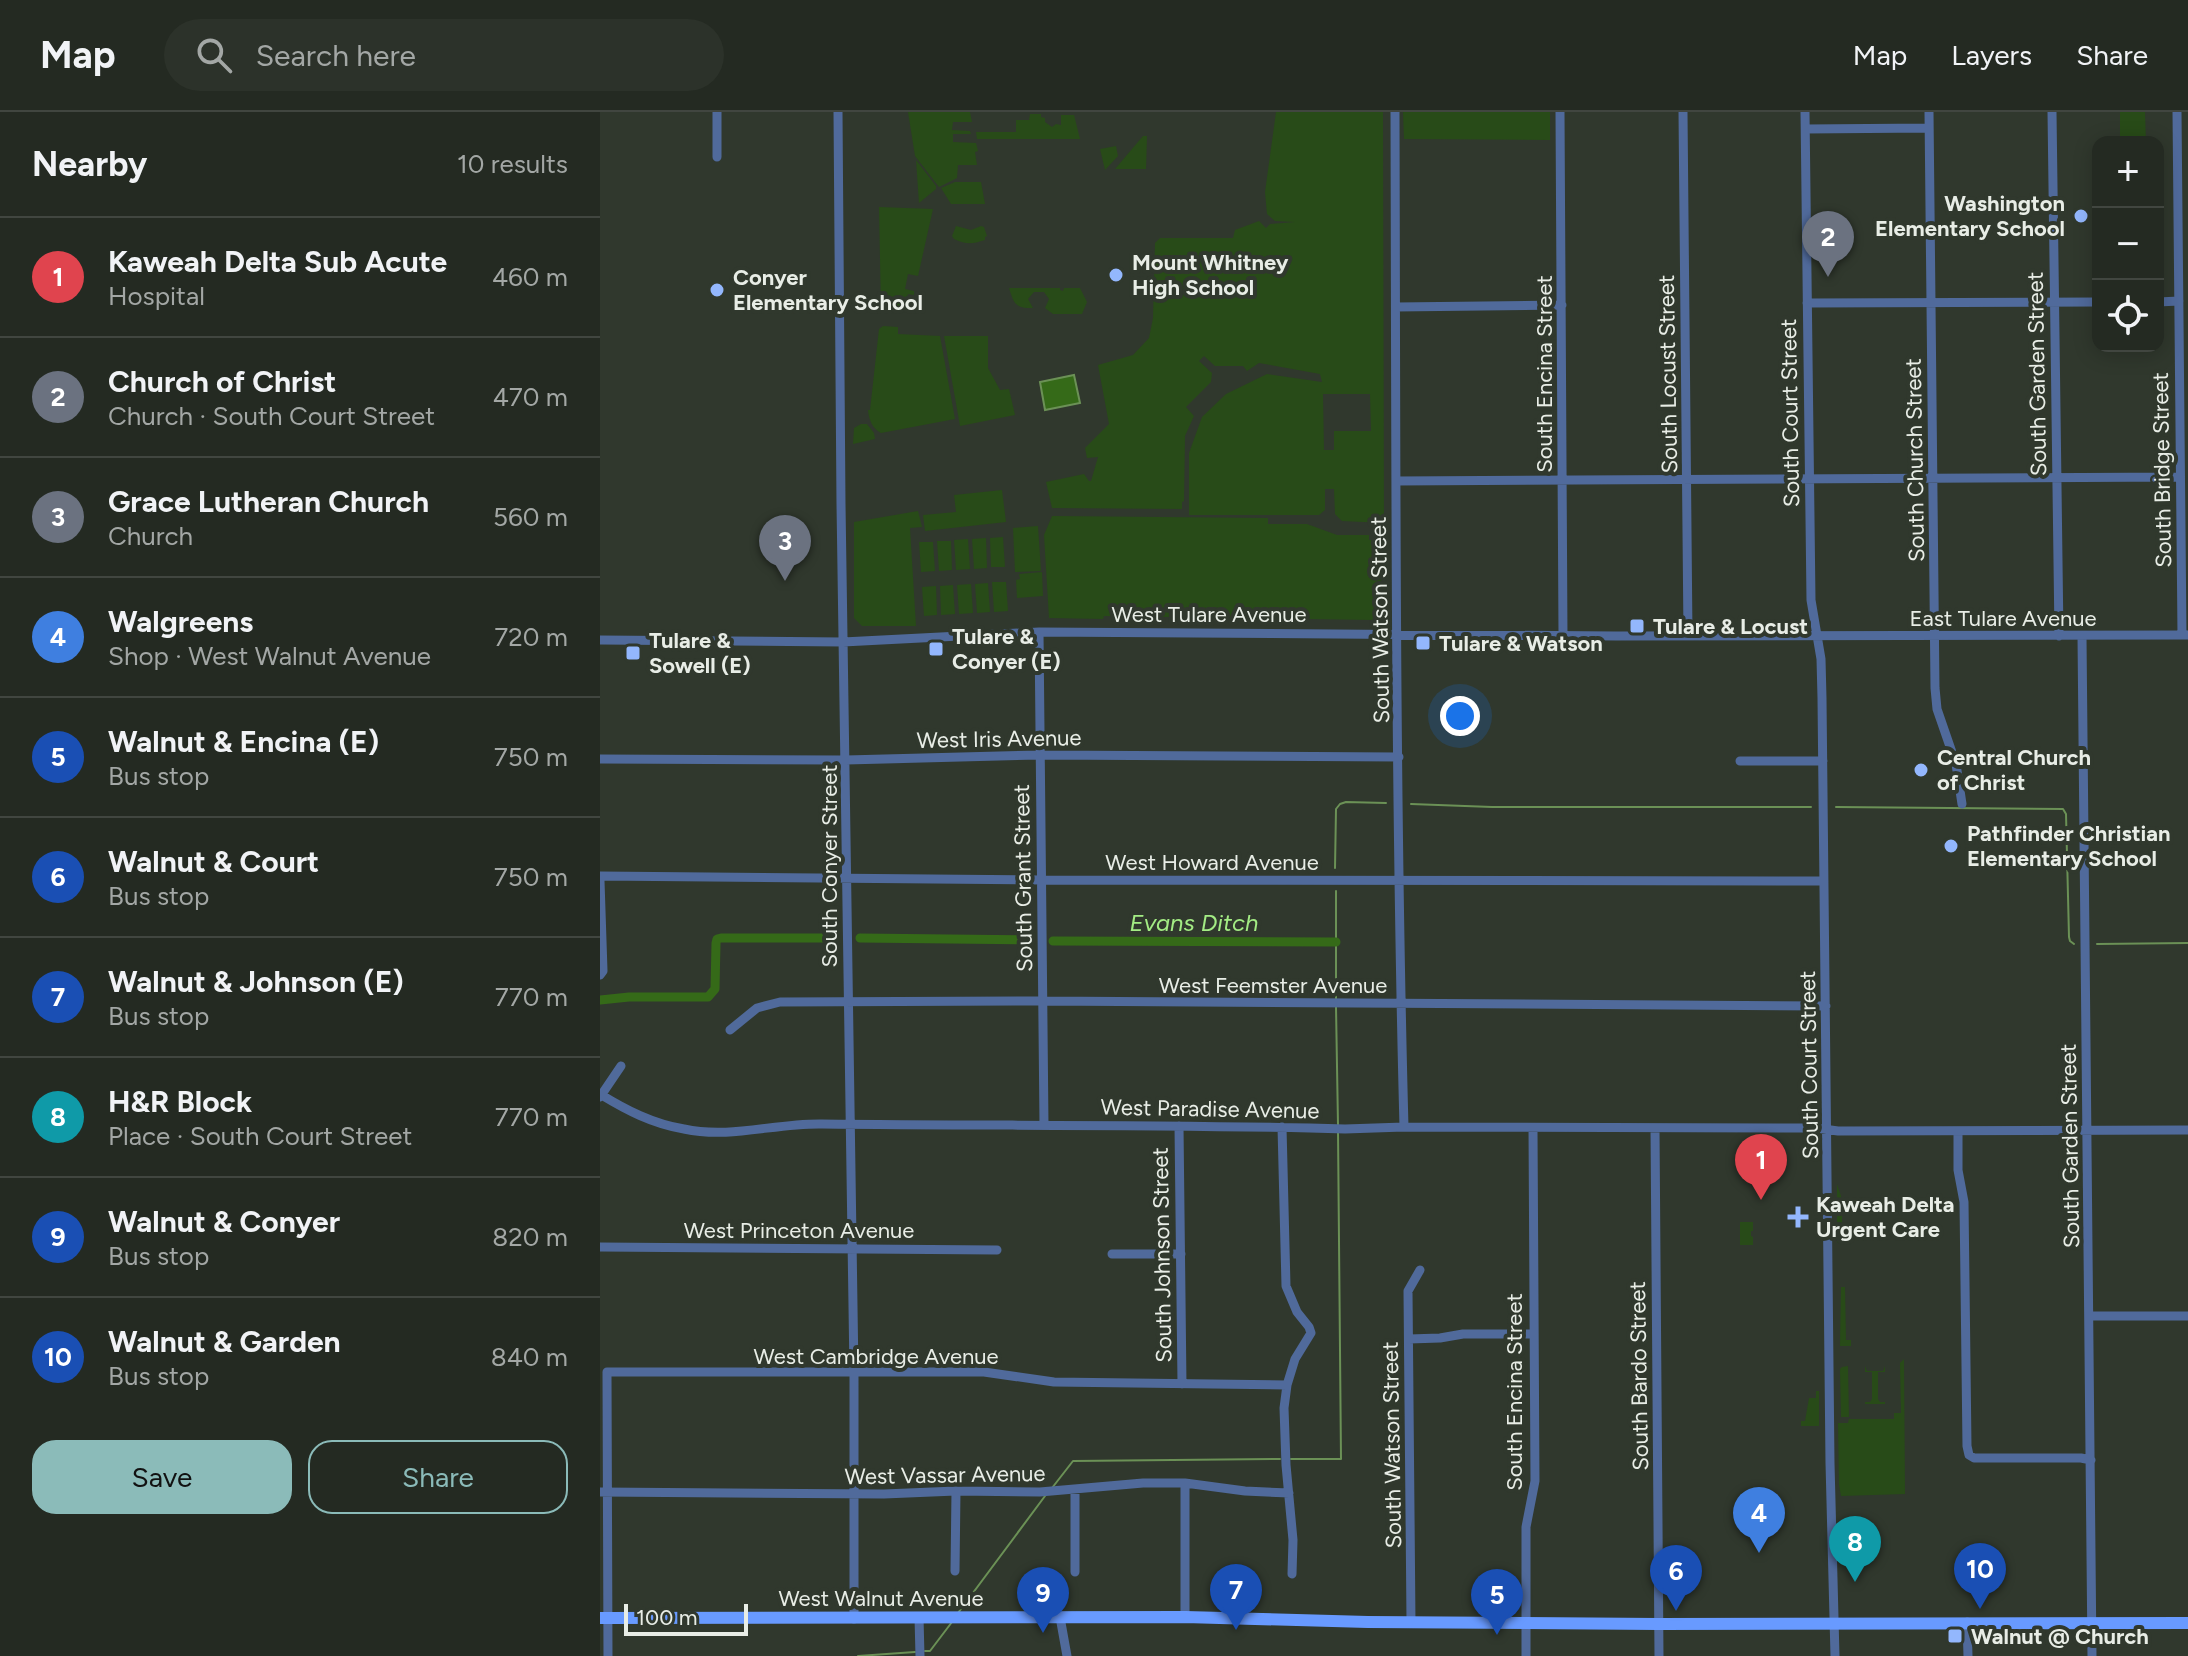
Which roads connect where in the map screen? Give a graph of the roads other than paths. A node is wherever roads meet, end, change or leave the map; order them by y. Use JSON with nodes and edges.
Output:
{"nodes":[{"id":1,"x":717,"y":112,"type":"edge"},
{"id":2,"x":838,"y":112,"type":"edge"},
{"id":3,"x":1395,"y":112,"type":"edge"},
{"id":4,"x":1560,"y":112,"type":"edge"},
{"id":5,"x":1683,"y":112,"type":"edge"},
{"id":6,"x":1805,"y":112,"type":"edge"},
{"id":7,"x":1929,"y":112,"type":"edge"},
{"id":8,"x":2052,"y":112,"type":"edge"},
{"id":9,"x":2177,"y":112,"type":"edge"},
{"id":10,"x":1929,"y":128,"type":"junction"},
{"id":11,"x":1806,"y":129,"type":"junction"},
{"id":12,"x":2182,"y":139,"type":"edge"},
{"id":13,"x":717,"y":157,"type":"dead end"},
{"id":14,"x":2179,"y":301,"type":"junction"},
{"id":15,"x":2092,"y":302,"type":"edge"},
{"id":16,"x":2164,"y":302,"type":"edge"},
{"id":17,"x":1807,"y":303,"type":"junction"},
{"id":18,"x":1931,"y":303,"type":"junction"},
{"id":19,"x":2054,"y":303,"type":"junction"},
{"id":20,"x":1562,"y":305,"type":"junction"},
{"id":21,"x":1396,"y":307,"type":"junction"},
{"id":22,"x":2057,"y":477,"type":"junction"},
{"id":23,"x":2180,"y":477,"type":"junction"},
{"id":24,"x":1687,"y":478,"type":"junction"},
{"id":25,"x":1809,"y":478,"type":"junction"},
{"id":26,"x":1933,"y":478,"type":"junction"},
{"id":27,"x":1562,"y":479,"type":"junction"},
{"id":28,"x":1396,"y":481,"type":"junction"},
{"id":29,"x":1039,"y":632,"type":"junction"},
{"id":30,"x":1398,"y":633,"type":"junction"},
{"id":31,"x":2185,"y":635,"type":"edge"},
{"id":32,"x":1563,"y":636,"type":"junction"},
{"id":33,"x":1688,"y":636,"type":"junction"},
{"id":34,"x":1934,"y":636,"type":"junction"},
{"id":35,"x":2059,"y":636,"type":"junction"},
{"id":36,"x":2082,"y":636,"type":"junction"},
{"id":37,"x":1817,"y":637,"type":"junction"},
{"id":38,"x":600,"y":640,"type":"edge"},
{"id":39,"x":843,"y":642,"type":"junction"},
{"id":40,"x":1040,"y":755,"type":"junction"},
{"id":41,"x":1399,"y":757,"type":"junction"},
{"id":42,"x":600,"y":759,"type":"edge"},
{"id":43,"x":846,"y":760,"type":"junction"},
{"id":44,"x":1740,"y":761,"type":"dead end"},
{"id":45,"x":1823,"y":761,"type":"junction"},
{"id":46,"x":1962,"y":804,"type":"dead end"},
{"id":47,"x":848,"y":877,"type":"junction"},
{"id":48,"x":600,"y":879,"type":"edge"},
{"id":49,"x":1400,"y":879,"type":"junction"},
{"id":50,"x":1042,"y":880,"type":"junction"},
{"id":51,"x":1824,"y":881,"type":"junction"},
{"id":52,"x":600,"y":975,"type":"edge"},
{"id":53,"x":848,"y":1001,"type":"junction"},
{"id":54,"x":1043,"y":1001,"type":"junction"},
{"id":55,"x":1401,"y":1004,"type":"junction"},
{"id":56,"x":1826,"y":1006,"type":"junction"},
{"id":57,"x":730,"y":1030,"type":"dead end"},
{"id":58,"x":621,"y":1066,"type":"dead end"},
{"id":59,"x":600,"y":1096,"type":"edge"},
{"id":60,"x":850,"y":1124,"type":"junction"},
{"id":61,"x":1044,"y":1125,"type":"junction"},
{"id":62,"x":1179,"y":1126,"type":"junction"},
{"id":63,"x":1282,"y":1127,"type":"junction"},
{"id":64,"x":1404,"y":1127,"type":"junction"},
{"id":65,"x":1533,"y":1128,"type":"junction"},
{"id":66,"x":1655,"y":1128,"type":"junction"},
{"id":67,"x":1827,"y":1130,"type":"junction"},
{"id":68,"x":2088,"y":1130,"type":"junction"},
{"id":69,"x":2188,"y":1130,"type":"edge"},
{"id":70,"x":1958,"y":1132,"type":"junction"},
{"id":71,"x":600,"y":1247,"type":"edge"},
{"id":72,"x":851,"y":1248,"type":"junction"},
{"id":73,"x":997,"y":1250,"type":"dead end"},
{"id":74,"x":1112,"y":1254,"type":"dead end"},
{"id":75,"x":1181,"y":1254,"type":"junction"},
{"id":76,"x":1420,"y":1270,"type":"dead end"},
{"id":77,"x":2090,"y":1316,"type":"junction"},
{"id":78,"x":2188,"y":1316,"type":"edge"},
{"id":79,"x":1533,"y":1334,"type":"junction"},
{"id":80,"x":1409,"y":1339,"type":"junction"},
{"id":81,"x":854,"y":1373,"type":"junction"},
{"id":82,"x":1182,"y":1384,"type":"junction"},
{"id":83,"x":1287,"y":1385,"type":"junction"},
{"id":84,"x":2091,"y":1460,"type":"junction"},
{"id":85,"x":1185,"y":1483,"type":"junction"},
{"id":86,"x":956,"y":1491,"type":"junction"},
{"id":87,"x":1075,"y":1491,"type":"junction"},
{"id":88,"x":603,"y":1492,"type":"edge"},
{"id":89,"x":1289,"y":1493,"type":"junction"},
{"id":90,"x":854,"y":1494,"type":"junction"},
{"id":91,"x":955,"y":1571,"type":"dead end"},
{"id":92,"x":1075,"y":1572,"type":"dead end"},
{"id":93,"x":1292,"y":1574,"type":"dead end"},
{"id":94,"x":919,"y":1617,"type":"junction"},
{"id":95,"x":1060,"y":1617,"type":"junction"},
{"id":96,"x":1185,"y":1617,"type":"junction"},
{"id":97,"x":604,"y":1618,"type":"edge"},
{"id":98,"x":854,"y":1619,"type":"junction"},
{"id":99,"x":1411,"y":1622,"type":"junction"},
{"id":100,"x":1967,"y":1622,"type":"junction"},
{"id":101,"x":2092,"y":1622,"type":"junction"},
{"id":102,"x":1527,"y":1623,"type":"junction"},
{"id":103,"x":2188,"y":1623,"type":"edge"},
{"id":104,"x":1659,"y":1624,"type":"junction"},
{"id":105,"x":1834,"y":1624,"type":"junction"},
{"id":106,"x":608,"y":1656,"type":"edge"},
{"id":107,"x":920,"y":1656,"type":"edge"},
{"id":108,"x":1067,"y":1656,"type":"edge"},
{"id":109,"x":1526,"y":1656,"type":"edge"},
{"id":110,"x":1659,"y":1656,"type":"edge"},
{"id":111,"x":1835,"y":1656,"type":"edge"},
{"id":112,"x":1968,"y":1656,"type":"edge"},
{"id":113,"x":2092,"y":1656,"type":"edge"}],
"edges":[{"from":1,"to":13,"type":"street"},
{"from":2,"to":39,"type":"street","name":"South Conyer Street"},
{"from":3,"to":21,"type":"street","name":"South Watson Street"},
{"from":4,"to":20,"type":"street","name":"South Encina Street"},
{"from":5,"to":24,"type":"street","name":"South Locust Street"},
{"from":6,"to":11,"type":"street","name":"South Court Street"},
{"from":7,"to":10,"type":"street","name":"South Church Street"},
{"from":8,"to":19,"type":"street","name":"South Garden Street"},
{"from":9,"to":12,"type":"street","name":"South Bridge Street"},
{"from":10,"to":11,"type":"street"},
{"from":10,"to":18,"type":"street","name":"South Church Street"},
{"from":11,"to":17,"type":"street","name":"South Court Street"},
{"from":12,"to":14,"type":"street","name":"South Bridge Street"},
{"from":14,"to":16,"type":"street"},
{"from":14,"to":23,"type":"street","name":"South Bridge Street"},
{"from":15,"to":19,"type":"street"},
{"from":17,"to":18,"type":"street"},
{"from":17,"to":25,"type":"street","name":"South Court Street"},
{"from":18,"to":19,"type":"street"},
{"from":18,"to":26,"type":"street","name":"South Church Street"},
{"from":19,"to":22,"type":"street","name":"South Garden Street"},
{"from":20,"to":21,"type":"street"},
{"from":20,"to":27,"type":"street","name":"South Encina Street"},
{"from":21,"to":28,"type":"street","name":"South Watson Street"},
{"from":22,"to":23,"type":"street"},
{"from":22,"to":26,"type":"street"},
{"from":22,"to":35,"type":"street","name":"South Garden Street"},
{"from":23,"to":31,"type":"street","name":"South Bridge Street"},
{"from":24,"to":25,"type":"street"},
{"from":24,"to":27,"type":"street"},
{"from":24,"to":33,"type":"street","name":"South Locust Street"},
{"from":25,"to":26,"type":"street"},
{"from":25,"to":37,"type":"street","name":"South Court Street"},
{"from":26,"to":34,"type":"street","name":"South Church Street"},
{"from":27,"to":28,"type":"street"},
{"from":27,"to":32,"type":"street","name":"South Encina Street"},
{"from":28,"to":30,"type":"street","name":"South Watson Street"},
{"from":29,"to":30,"type":"street","name":"West Tulare Avenue"},
{"from":29,"to":39,"type":"street","name":"West Tulare Avenue"},
{"from":29,"to":40,"type":"street","name":"South Grant Street"},
{"from":30,"to":32,"type":"street","name":"West Tulare Avenue"},
{"from":30,"to":41,"type":"street","name":"South Watson Street"},
{"from":31,"to":36,"type":"street","name":"East Tulare Avenue"},
{"from":32,"to":33,"type":"street","name":"West Tulare Avenue"},
{"from":33,"to":37,"type":"street","name":"West Tulare Avenue"},
{"from":34,"to":35,"type":"street","name":"East Tulare Avenue"},
{"from":34,"to":37,"type":"street","name":"East Tulare Avenue"},
{"from":34,"to":46,"type":"street","name":"South Church Street"},
{"from":35,"to":36,"type":"street","name":"East Tulare Avenue"},
{"from":36,"to":68,"type":"street","name":"South Garden Street"},
{"from":37,"to":45,"type":"street","name":"South Court Street"},
{"from":38,"to":39,"type":"street","name":"West Tulare Avenue"},
{"from":39,"to":43,"type":"street","name":"South Conyer Street"},
{"from":40,"to":41,"type":"street","name":"West Iris Avenue"},
{"from":40,"to":43,"type":"street","name":"West Iris Avenue"},
{"from":40,"to":50,"type":"street","name":"South Grant Street"},
{"from":41,"to":49,"type":"street","name":"South Watson Street"},
{"from":42,"to":43,"type":"street","name":"West Iris Avenue"},
{"from":43,"to":47,"type":"street","name":"South Conyer Street"},
{"from":44,"to":45,"type":"street"},
{"from":45,"to":51,"type":"street","name":"South Court Street"},
{"from":47,"to":48,"type":"street","name":"West Howard Avenue"},
{"from":47,"to":50,"type":"street","name":"West Howard Avenue"},
{"from":47,"to":53,"type":"street","name":"South Conyer Street"},
{"from":48,"to":52,"type":"street"},
{"from":49,"to":50,"type":"street","name":"West Howard Avenue"},
{"from":49,"to":51,"type":"street","name":"West Howard Avenue"},
{"from":49,"to":55,"type":"street","name":"South Watson Street"},
{"from":50,"to":54,"type":"street","name":"South Grant Street"},
{"from":51,"to":56,"type":"street","name":"South Court Street"},
{"from":53,"to":54,"type":"street","name":"West Feemster Avenue"},
{"from":53,"to":57,"type":"street","name":"West Feemster Avenue"},
{"from":53,"to":60,"type":"street","name":"South Conyer Street"},
{"from":54,"to":55,"type":"street","name":"West Feemster Avenue"},
{"from":54,"to":61,"type":"street","name":"South Grant Street"},
{"from":55,"to":56,"type":"street","name":"West Feemster Avenue"},
{"from":55,"to":64,"type":"street","name":"South Watson Street"},
{"from":56,"to":67,"type":"street","name":"South Court Street"},
{"from":58,"to":59,"type":"street"},
{"from":59,"to":60,"type":"street","name":"West Paradise Avenue"},
{"from":60,"to":61,"type":"street","name":"West Paradise Avenue"},
{"from":60,"to":72,"type":"street","name":"South Conyer Street"},
{"from":61,"to":62,"type":"street","name":"West Paradise Avenue"},
{"from":62,"to":63,"type":"street","name":"West Paradise Avenue"},
{"from":62,"to":75,"type":"street","name":"South Johnson Street"},
{"from":63,"to":64,"type":"street","name":"West Paradise Avenue"},
{"from":63,"to":83,"type":"street"},
{"from":64,"to":65,"type":"street","name":"West Paradise Avenue"},
{"from":65,"to":66,"type":"street","name":"West Paradise Avenue"},
{"from":65,"to":79,"type":"street","name":"South Encina Street"},
{"from":66,"to":67,"type":"street","name":"West Paradise Avenue"},
{"from":66,"to":104,"type":"street","name":"South Bardo Street"},
{"from":67,"to":70,"type":"street","name":"West Paradise Avenue"},
{"from":67,"to":105,"type":"street","name":"South Court Street"},
{"from":68,"to":69,"type":"street","name":"West Paradise Avenue"},
{"from":68,"to":70,"type":"street","name":"West Paradise Avenue"},
{"from":68,"to":77,"type":"street","name":"South Garden Street"},
{"from":70,"to":84,"type":"street"},
{"from":71,"to":72,"type":"street","name":"West Princeton Avenue"},
{"from":72,"to":73,"type":"street","name":"West Princeton Avenue"},
{"from":72,"to":81,"type":"street","name":"South Conyer Street"},
{"from":74,"to":75,"type":"street"},
{"from":75,"to":82,"type":"street","name":"South Johnson Street"},
{"from":76,"to":80,"type":"street","name":"South Watson Street"},
{"from":77,"to":78,"type":"street"},
{"from":77,"to":84,"type":"street","name":"South Garden Street"},
{"from":79,"to":80,"type":"street"},
{"from":79,"to":102,"type":"street","name":"South Encina Street"},
{"from":80,"to":99,"type":"street","name":"South Watson Street"},
{"from":81,"to":82,"type":"street","name":"West Cambridge Avenue"},
{"from":81,"to":88,"type":"street","name":"West Cambridge Avenue"},
{"from":81,"to":90,"type":"street","name":"South Conyer Street"},
{"from":82,"to":83,"type":"street","name":"West Cambridge Avenue"},
{"from":83,"to":89,"type":"street"},
{"from":84,"to":101,"type":"street","name":"South Garden Street"},
{"from":85,"to":87,"type":"street","name":"West Vassar Avenue"},
{"from":85,"to":89,"type":"street","name":"West Vassar Avenue"},
{"from":85,"to":96,"type":"street"},
{"from":86,"to":87,"type":"street","name":"West Vassar Avenue"},
{"from":86,"to":90,"type":"street","name":"West Vassar Avenue"},
{"from":86,"to":91,"type":"street"},
{"from":87,"to":92,"type":"street"},
{"from":88,"to":90,"type":"street","name":"West Vassar Avenue"},
{"from":88,"to":97,"type":"street"},
{"from":89,"to":93,"type":"street"},
{"from":90,"to":98,"type":"street","name":"South Conyer Street"},
{"from":94,"to":95,"type":"main road","name":"West Walnut Avenue"},
{"from":94,"to":98,"type":"main road","name":"West Walnut Avenue"},
{"from":94,"to":107,"type":"street"},
{"from":95,"to":96,"type":"main road","name":"West Walnut Avenue"},
{"from":95,"to":108,"type":"street"},
{"from":96,"to":99,"type":"main road","name":"West Walnut Avenue"},
{"from":97,"to":98,"type":"main road","name":"West Walnut Avenue"},
{"from":97,"to":106,"type":"street"},
{"from":99,"to":102,"type":"main road","name":"West Walnut Avenue"},
{"from":100,"to":101,"type":"main road","name":"West Walnut Avenue"},
{"from":100,"to":105,"type":"main road","name":"West Walnut Avenue"},
{"from":100,"to":112,"type":"street"},
{"from":101,"to":103,"type":"main road","name":"West Walnut Avenue"},
{"from":101,"to":113,"type":"street","name":"South Garden Street"},
{"from":102,"to":104,"type":"main road","name":"West Walnut Avenue"},
{"from":102,"to":109,"type":"street","name":"South Encina Street"},
{"from":104,"to":105,"type":"main road","name":"West Walnut Avenue"},
{"from":104,"to":110,"type":"street"},
{"from":105,"to":111,"type":"street","name":"South Court Street"}]}
